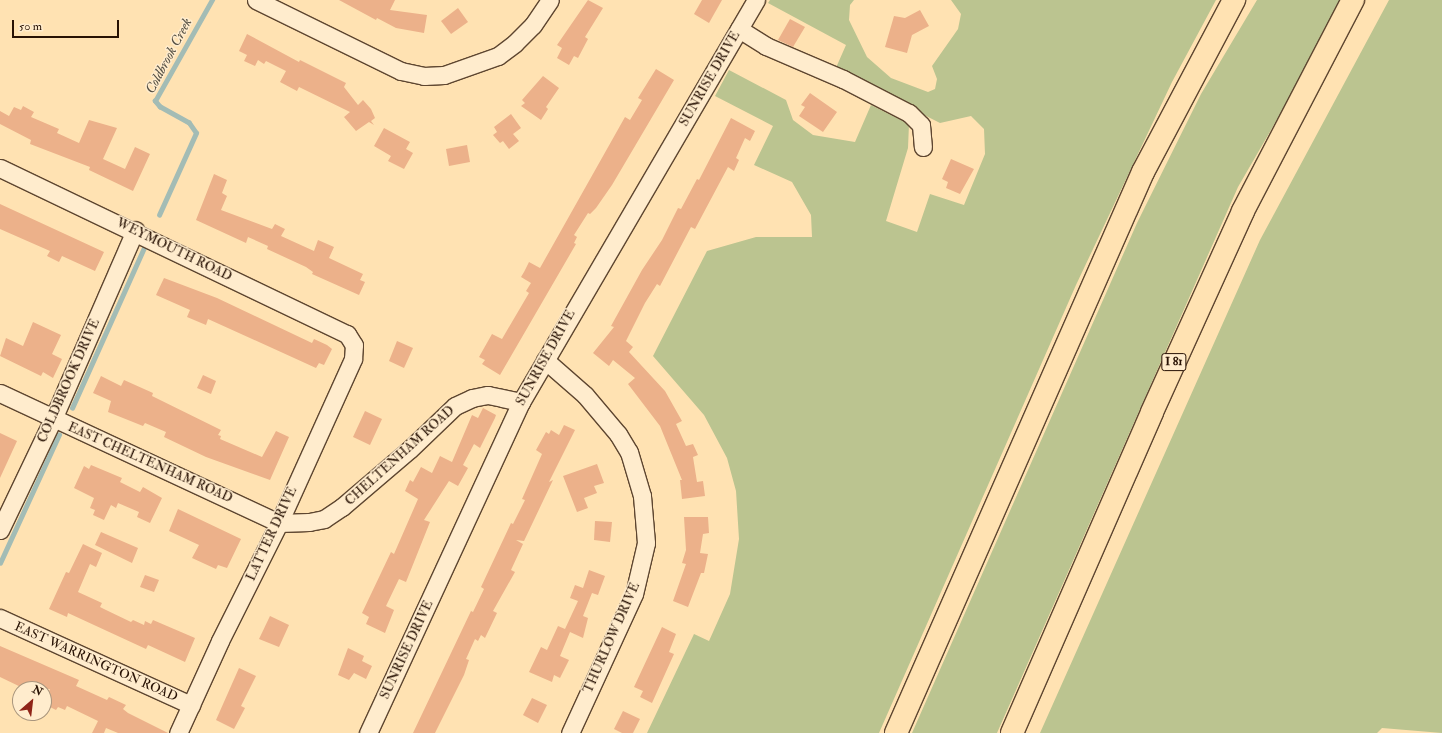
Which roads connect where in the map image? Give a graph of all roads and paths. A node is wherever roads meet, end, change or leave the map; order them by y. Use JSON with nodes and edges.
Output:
{"nodes":[{"id":1,"x":256,"y":0,"type":"edge"},
{"id":2,"x":550,"y":0,"type":"edge"},
{"id":3,"x":756,"y":0,"type":"edge"},
{"id":4,"x":1234,"y":0,"type":"edge"},
{"id":5,"x":1353,"y":0,"type":"edge"},
{"id":6,"x":739,"y":29,"type":"junction"},
{"id":7,"x":923,"y":148,"type":"dead end"},
{"id":8,"x":0,"y":168,"type":"edge"},
{"id":9,"x":135,"y":230,"type":"junction"},
{"id":10,"x":348,"y":334,"type":"joint"},
{"id":11,"x":545,"y":360,"type":"junction"},
{"id":12,"x":0,"y":393,"type":"edge"},
{"id":13,"x":521,"y":402,"type":"junction"},
{"id":14,"x":52,"y":419,"type":"junction"},
{"id":15,"x":279,"y":523,"type":"junction"},
{"id":16,"x":0,"y":530,"type":"edge"},
{"id":17,"x":0,"y":618,"type":"edge"},
{"id":18,"x":191,"y":705,"type":"junction"},
{"id":19,"x":178,"y":733,"type":"edge"},
{"id":20,"x":368,"y":733,"type":"edge"},
{"id":21,"x":570,"y":733,"type":"edge"},
{"id":22,"x":896,"y":733,"type":"edge"},
{"id":23,"x":1012,"y":733,"type":"edge"}],
"edges":[{"from":1,"to":2,"type":"street"},
{"from":3,"to":6,"type":"street","name":"SUNRISE DRIVE"},
{"from":4,"to":22,"type":"highway"},
{"from":5,"to":23,"type":"highway","number":"I 81"},
{"from":6,"to":7,"type":"street"},
{"from":6,"to":11,"type":"street","name":"SUNRISE DRIVE"},
{"from":8,"to":9,"type":"street","name":"WEYMOUTH ROAD"},
{"from":9,"to":10,"type":"street","name":"WEYMOUTH ROAD"},
{"from":9,"to":14,"type":"street","name":"COLDBROOK DRIVE"},
{"from":10,"to":15,"type":"street","name":"LATTER DRIVE"},
{"from":11,"to":13,"type":"street","name":"SUNRISE DRIVE"},
{"from":11,"to":21,"type":"street","name":"THURLOW DRIVE"},
{"from":12,"to":14,"type":"street","name":"EAST CHELTENHAM ROAD"},
{"from":13,"to":15,"type":"street","name":"CHELTENHAM ROAD"},
{"from":13,"to":20,"type":"street","name":"SUNRISE DRIVE"},
{"from":14,"to":15,"type":"street","name":"EAST CHELTENHAM ROAD"},
{"from":14,"to":16,"type":"street","name":"COLDBROOK DRIVE"},
{"from":15,"to":18,"type":"street","name":"LATTER DRIVE"},
{"from":17,"to":18,"type":"street","name":"EAST WARRINGTON ROAD"},
{"from":18,"to":19,"type":"street","name":"LATTER DRIVE"}]}
